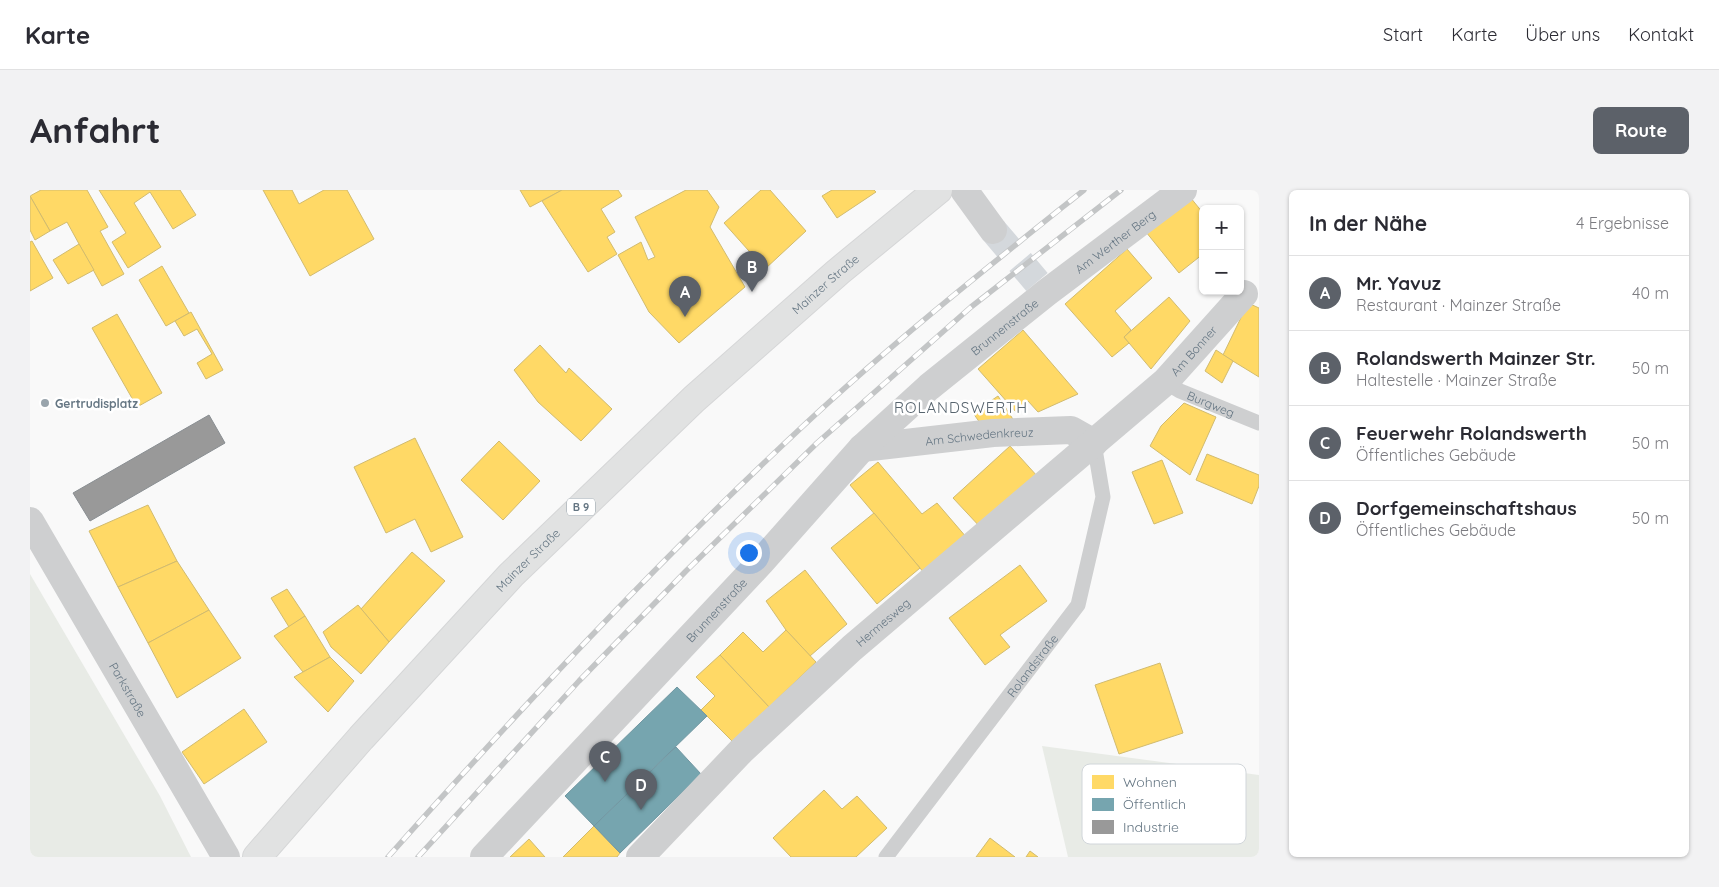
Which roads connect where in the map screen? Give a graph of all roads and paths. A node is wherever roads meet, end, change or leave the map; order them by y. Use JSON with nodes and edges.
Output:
{"nodes":[{"id":1,"x":938,"y":190,"type":"edge"},
{"id":2,"x":964,"y":190,"type":"edge"},
{"id":3,"x":1183,"y":190,"type":"edge"},
{"id":4,"x":993,"y":230,"type":"tunnel mouth"},
{"id":5,"x":1042,"y":287,"type":"joint"},
{"id":6,"x":1243,"y":295,"type":"edge"},
{"id":7,"x":1164,"y":382,"type":"junction"},
{"id":8,"x":1139,"y":404,"type":"joint"},
{"id":9,"x":1259,"y":423,"type":"edge"},
{"id":10,"x":1094,"y":443,"type":"junction"},
{"id":11,"x":862,"y":448,"type":"junction"},
{"id":12,"x":30,"y":521,"type":"edge"},
{"id":13,"x":226,"y":857,"type":"edge"},
{"id":14,"x":257,"y":857,"type":"edge"},
{"id":15,"x":484,"y":857,"type":"edge"},
{"id":16,"x":640,"y":857,"type":"edge"},
{"id":17,"x":886,"y":857,"type":"edge"}],
"edges":[{"from":1,"to":14,"type":"main road","name":"Mainzer Straße","number":"B 9"},
{"from":2,"to":4,"type":"street"},
{"from":3,"to":5,"type":"street","name":"Am Werther Berg"},
{"from":5,"to":11,"type":"street","name":"Brunnenstraße"},
{"from":6,"to":7,"type":"street","name":"Am Bonner"},
{"from":7,"to":8,"type":"street","name":"Am Bonner"},
{"from":7,"to":9,"type":"lane","name":"Burgweg"},
{"from":8,"to":10,"type":"street","name":"Hermesweg"},
{"from":10,"to":11,"type":"street","name":"Am Schwedenkreuz"},
{"from":10,"to":16,"type":"street","name":"Hermesweg"},
{"from":10,"to":17,"type":"lane","name":"Rolandstraße"},
{"from":11,"to":15,"type":"street","name":"Brunnenstraße"},
{"from":12,"to":13,"type":"street","name":"Parkstraße"}]}
